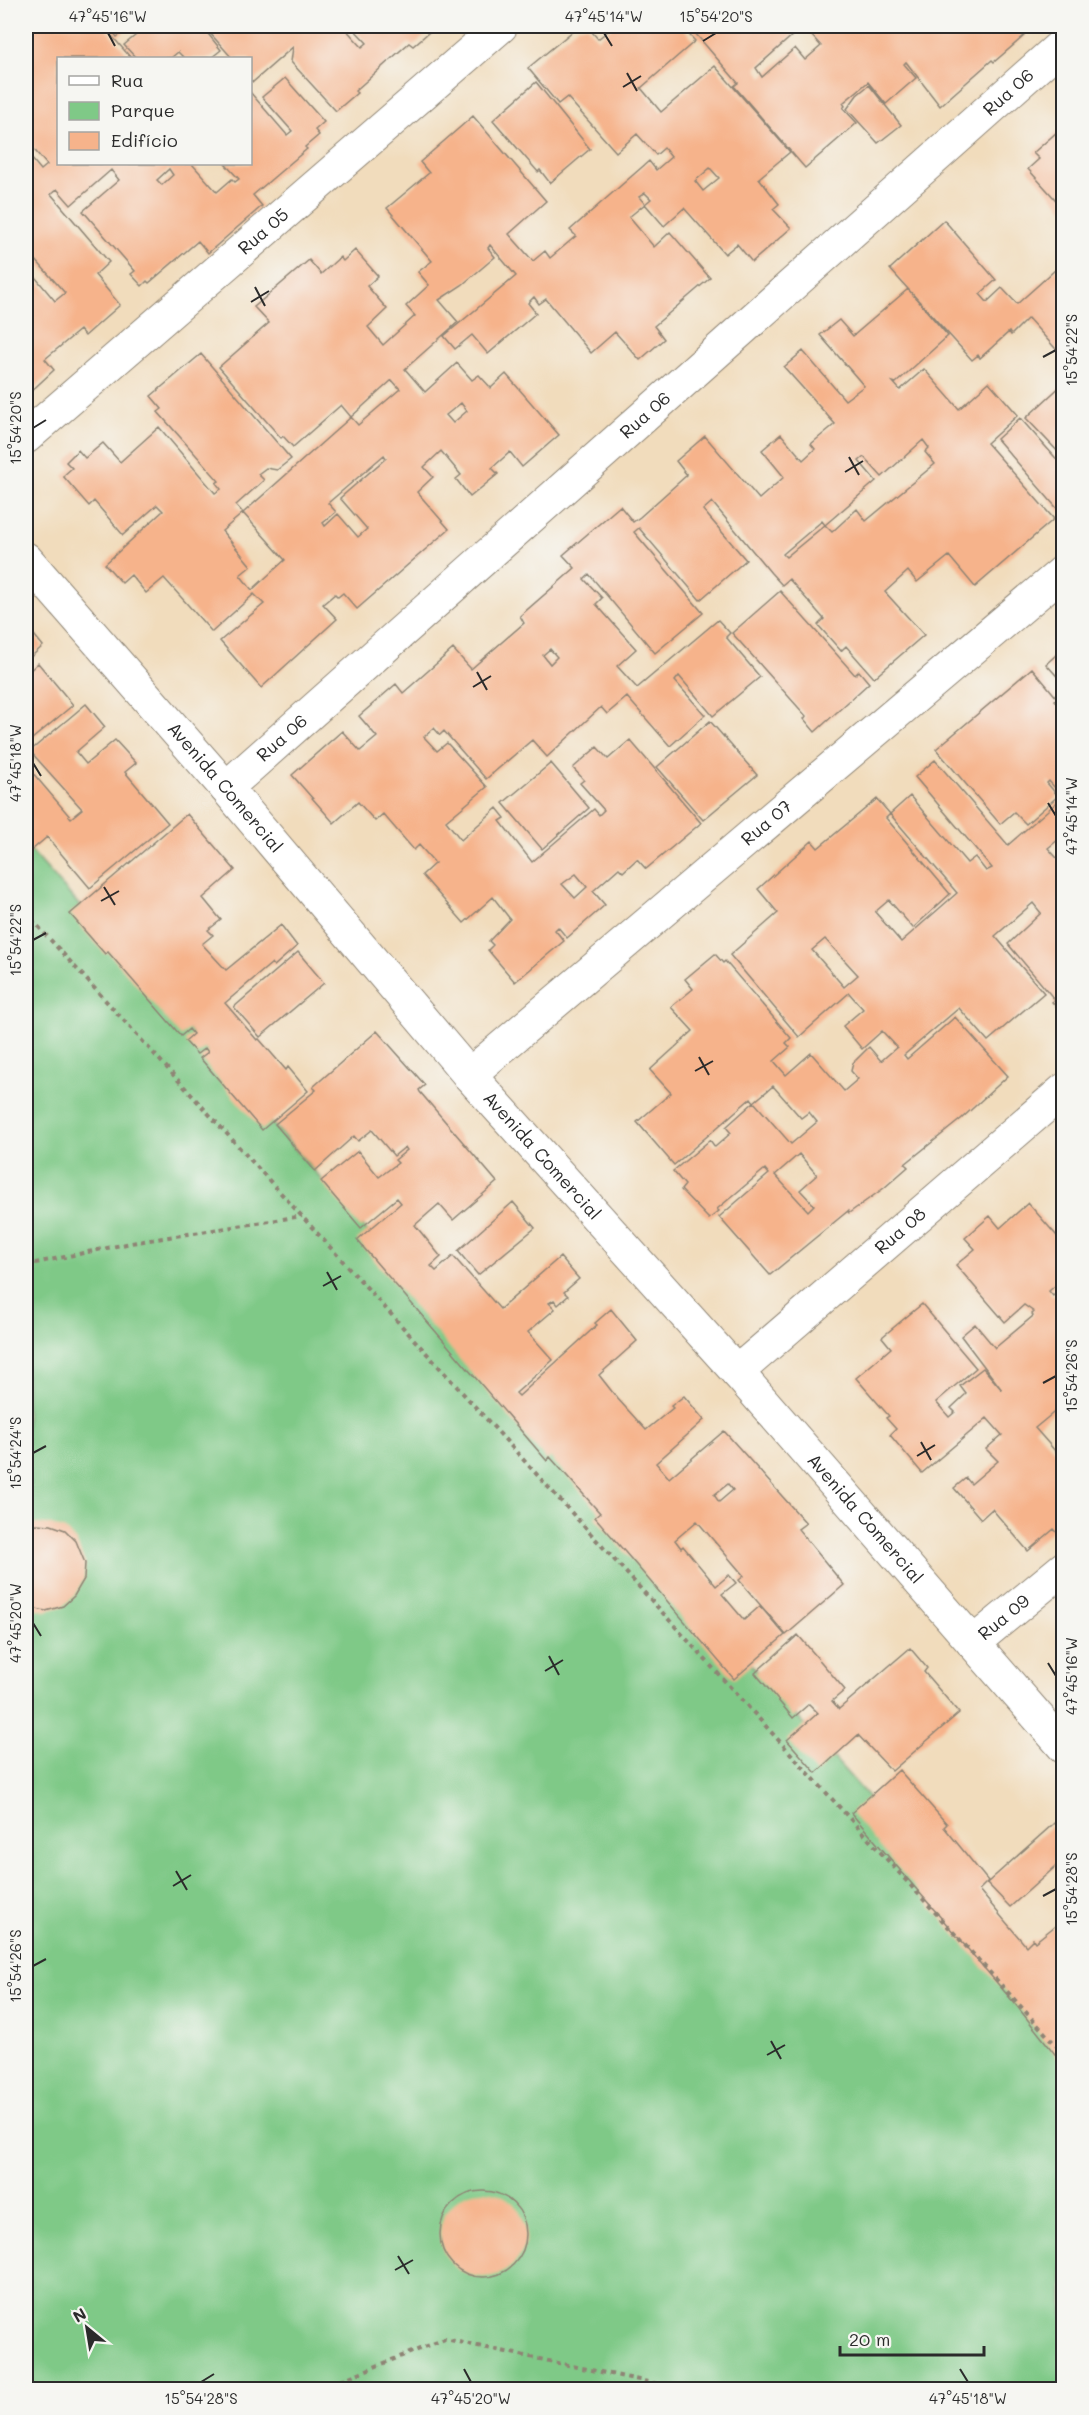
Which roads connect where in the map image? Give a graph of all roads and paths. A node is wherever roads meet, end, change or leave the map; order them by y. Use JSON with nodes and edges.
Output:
{"nodes":[{"id":1,"x":501,"y":26,"type":"edge"},
{"id":2,"x":1064,"y":43,"type":"edge"},
{"id":3,"x":26,"y":437,"type":"edge"},
{"id":4,"x":26,"y":558,"type":"edge"},
{"id":5,"x":1064,"y":571,"type":"edge"},
{"id":6,"x":226,"y":788,"type":"junction"},
{"id":7,"x":26,"y":913,"type":"edge"},
{"id":8,"x":469,"y":1074,"type":"junction"},
{"id":9,"x":1064,"y":1090,"type":"edge"},
{"id":10,"x":302,"y":1216,"type":"junction"},
{"id":11,"x":26,"y":1265,"type":"edge"},
{"id":12,"x":737,"y":1372,"type":"junction"},
{"id":13,"x":1064,"y":1568,"type":"edge"},
{"id":14,"x":973,"y":1643,"type":"junction"},
{"id":15,"x":1064,"y":1747,"type":"edge"},
{"id":16,"x":1064,"y":2054,"type":"edge"},
{"id":17,"x":316,"y":2390,"type":"edge"},
{"id":18,"x":686,"y":2390,"type":"edge"}],
"edges":[{"from":1,"to":3,"type":"street","name":"Rua 05"},
{"from":2,"to":6,"type":"street","name":"Rua 06"},
{"from":4,"to":6,"type":"street","name":"Avenida Comercial"},
{"from":5,"to":8,"type":"street","name":"Rua 07"},
{"from":6,"to":8,"type":"street","name":"Avenida Comercial"},
{"from":7,"to":10,"type":"path"},
{"from":8,"to":12,"type":"street","name":"Avenida Comercial"},
{"from":9,"to":12,"type":"street","name":"Rua 08"},
{"from":10,"to":11,"type":"path"},
{"from":10,"to":16,"type":"path"},
{"from":12,"to":14,"type":"street","name":"Avenida Comercial"},
{"from":13,"to":14,"type":"street","name":"Rua 09"},
{"from":14,"to":15,"type":"street","name":"Avenida Comercial"},
{"from":17,"to":18,"type":"path"}]}
